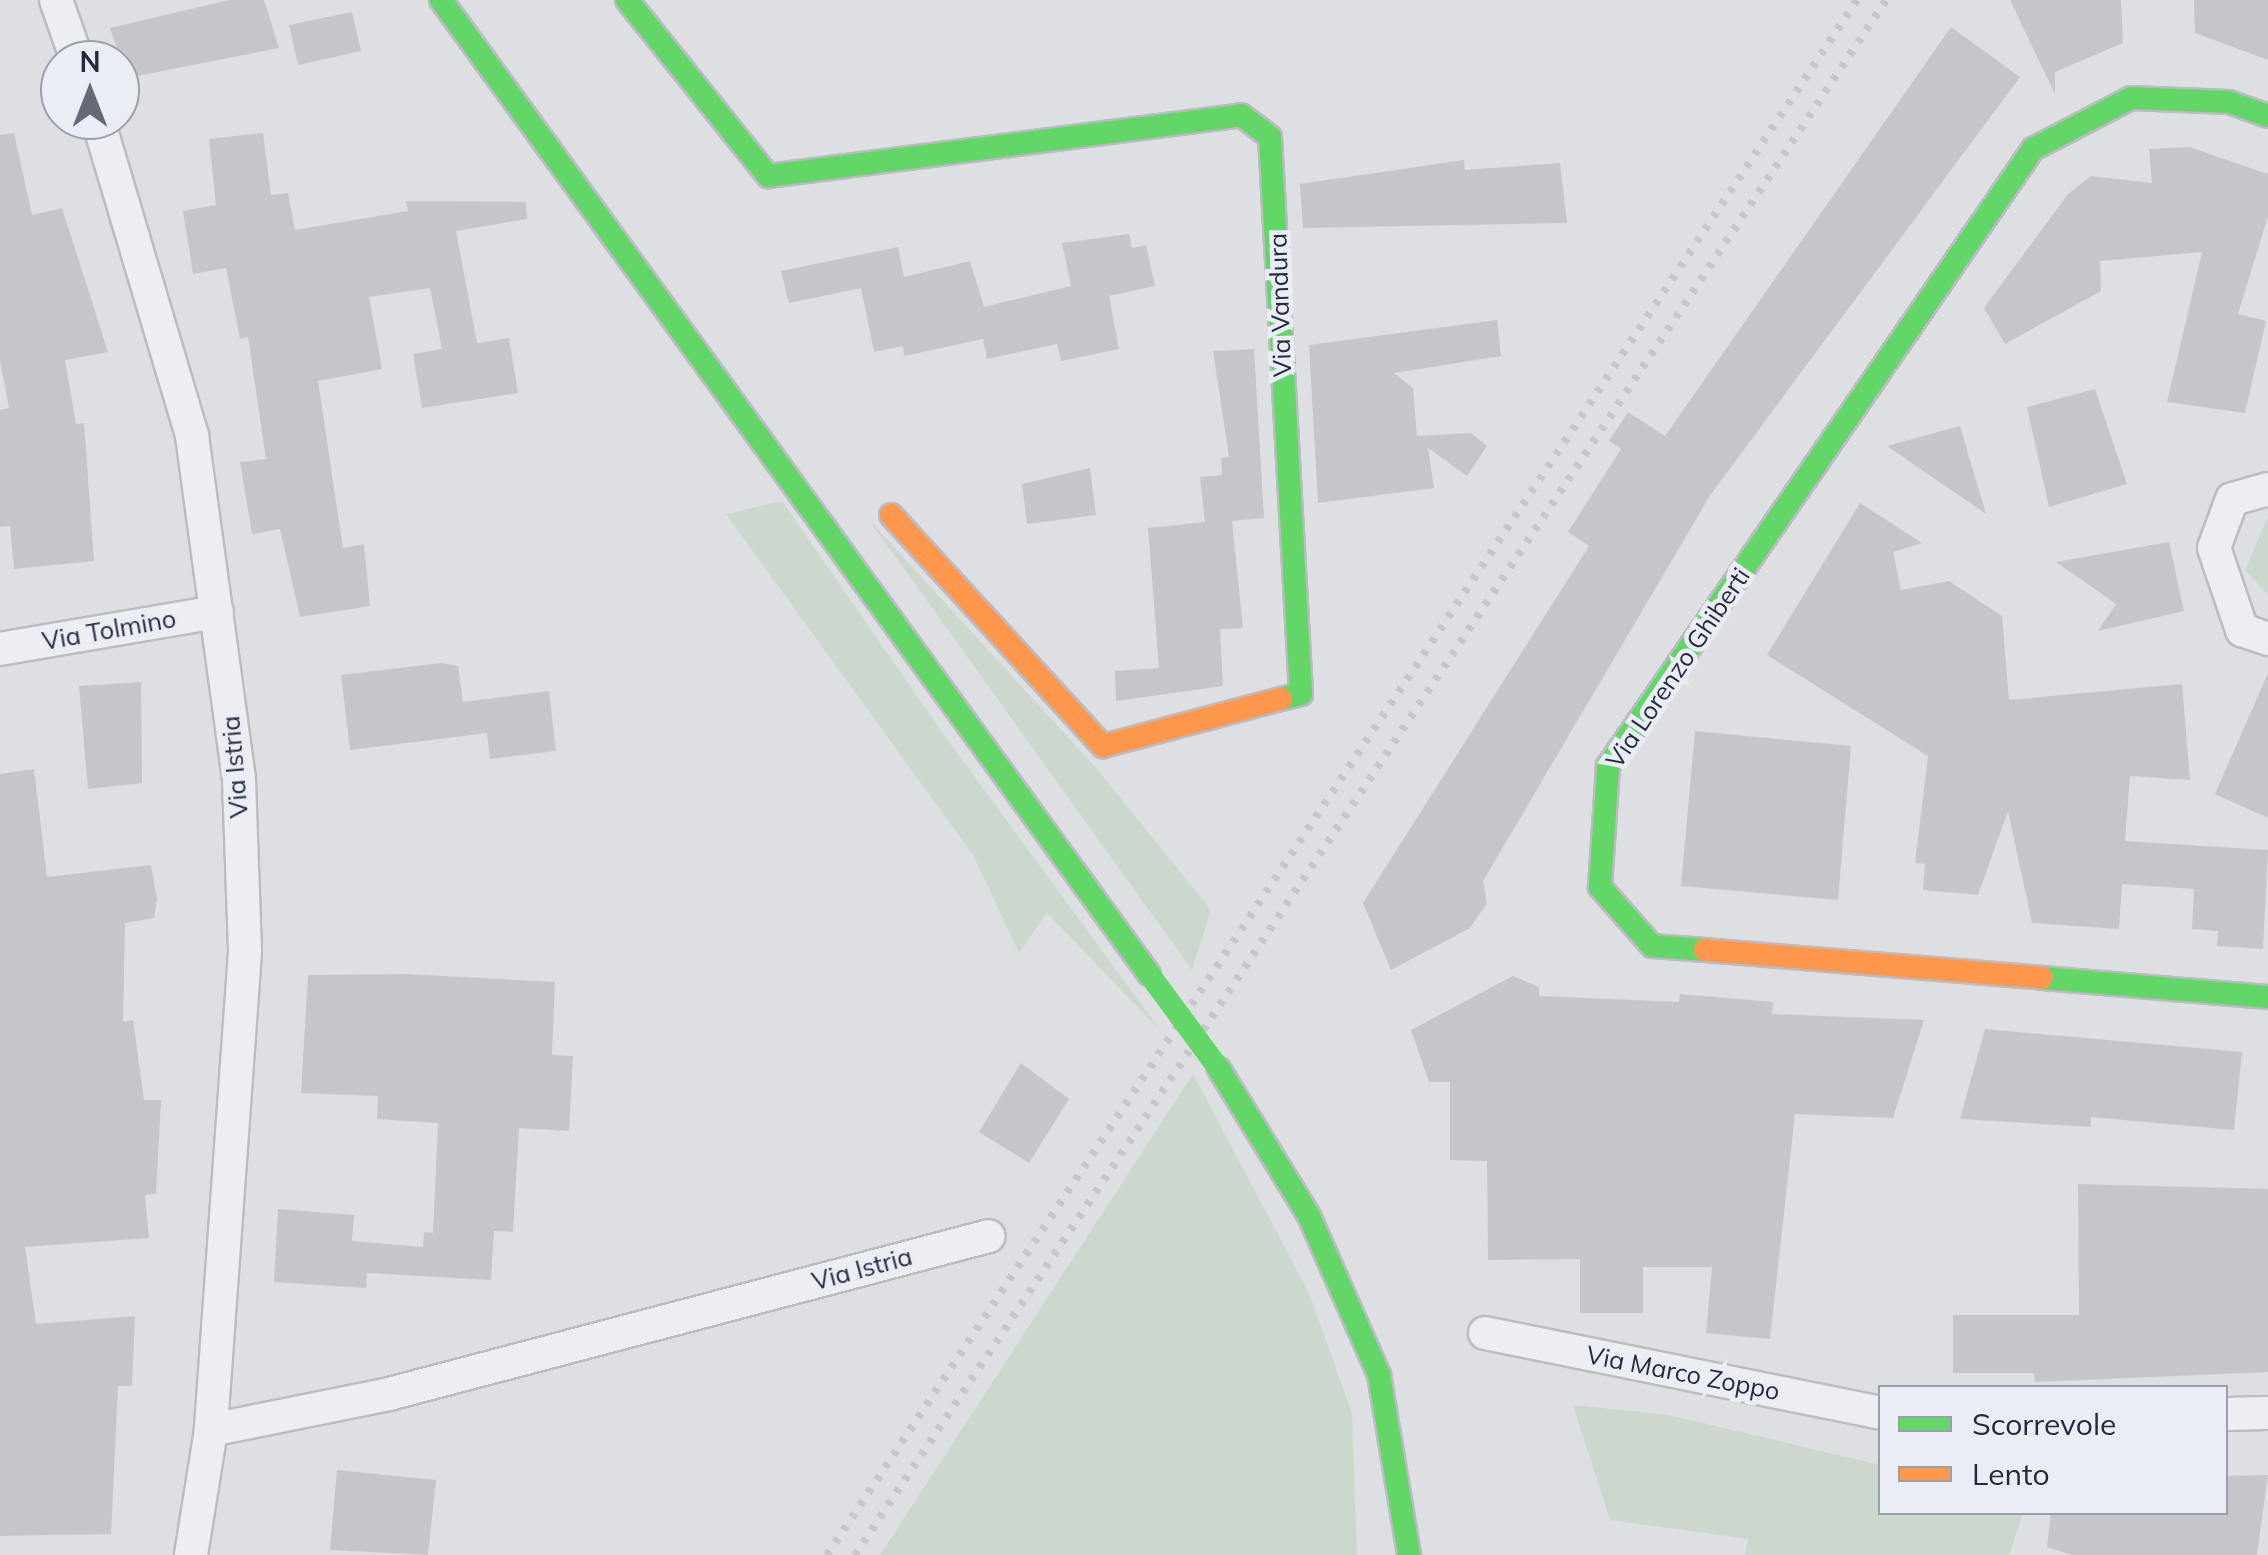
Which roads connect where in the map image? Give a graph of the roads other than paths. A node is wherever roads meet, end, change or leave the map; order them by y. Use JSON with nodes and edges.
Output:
{"nodes":[{"id":1,"x":56,"y":0,"type":"edge"},
{"id":2,"x":441,"y":0,"type":"edge"},
{"id":3,"x":627,"y":0,"type":"edge"},
{"id":4,"x":70,"y":40,"type":"edge"},
{"id":5,"x":2268,"y":116,"type":"edge"},
{"id":6,"x":104,"y":140,"type":"edge"},
{"id":7,"x":2268,"y":489,"type":"edge"},
{"id":8,"x":892,"y":515,"type":"dead end"},
{"id":9,"x":217,"y":612,"type":"junction"},
{"id":10,"x":2268,"y":639,"type":"edge"},
{"id":11,"x":0,"y":649,"type":"edge"},
{"id":12,"x":2268,"y":997,"type":"edge"},
{"id":13,"x":989,"y":1236,"type":"dead end"},
{"id":14,"x":1485,"y":1333,"type":"dead end"},
{"id":15,"x":1878,"y":1413,"type":"edge"},
{"id":16,"x":2268,"y":1413,"type":"edge"},
{"id":17,"x":2228,"y":1414,"type":"edge"},
{"id":18,"x":211,"y":1430,"type":"junction"},
{"id":19,"x":191,"y":1555,"type":"edge"},
{"id":20,"x":1408,"y":1555,"type":"edge"}],
"edges":[{"from":1,"to":4,"type":"street"},
{"from":2,"to":20,"type":"street","bridge":true},
{"from":3,"to":8,"type":"street","name":"Via Vandura"},
{"from":5,"to":12,"type":"street","name":"Via Lorenzo Ghiberti"},
{"from":6,"to":9,"type":"street","name":"Via Istria"},
{"from":7,"to":10,"type":"street"},
{"from":9,"to":11,"type":"street","name":"Via Tolmino"},
{"from":9,"to":18,"type":"street","name":"Via Istria"},
{"from":13,"to":18,"type":"street","name":"Via Istria"},
{"from":14,"to":15,"type":"street","name":"Via Marco Zoppo"},
{"from":16,"to":17,"type":"street"},
{"from":18,"to":19,"type":"street","name":"Via Istria"}]}
